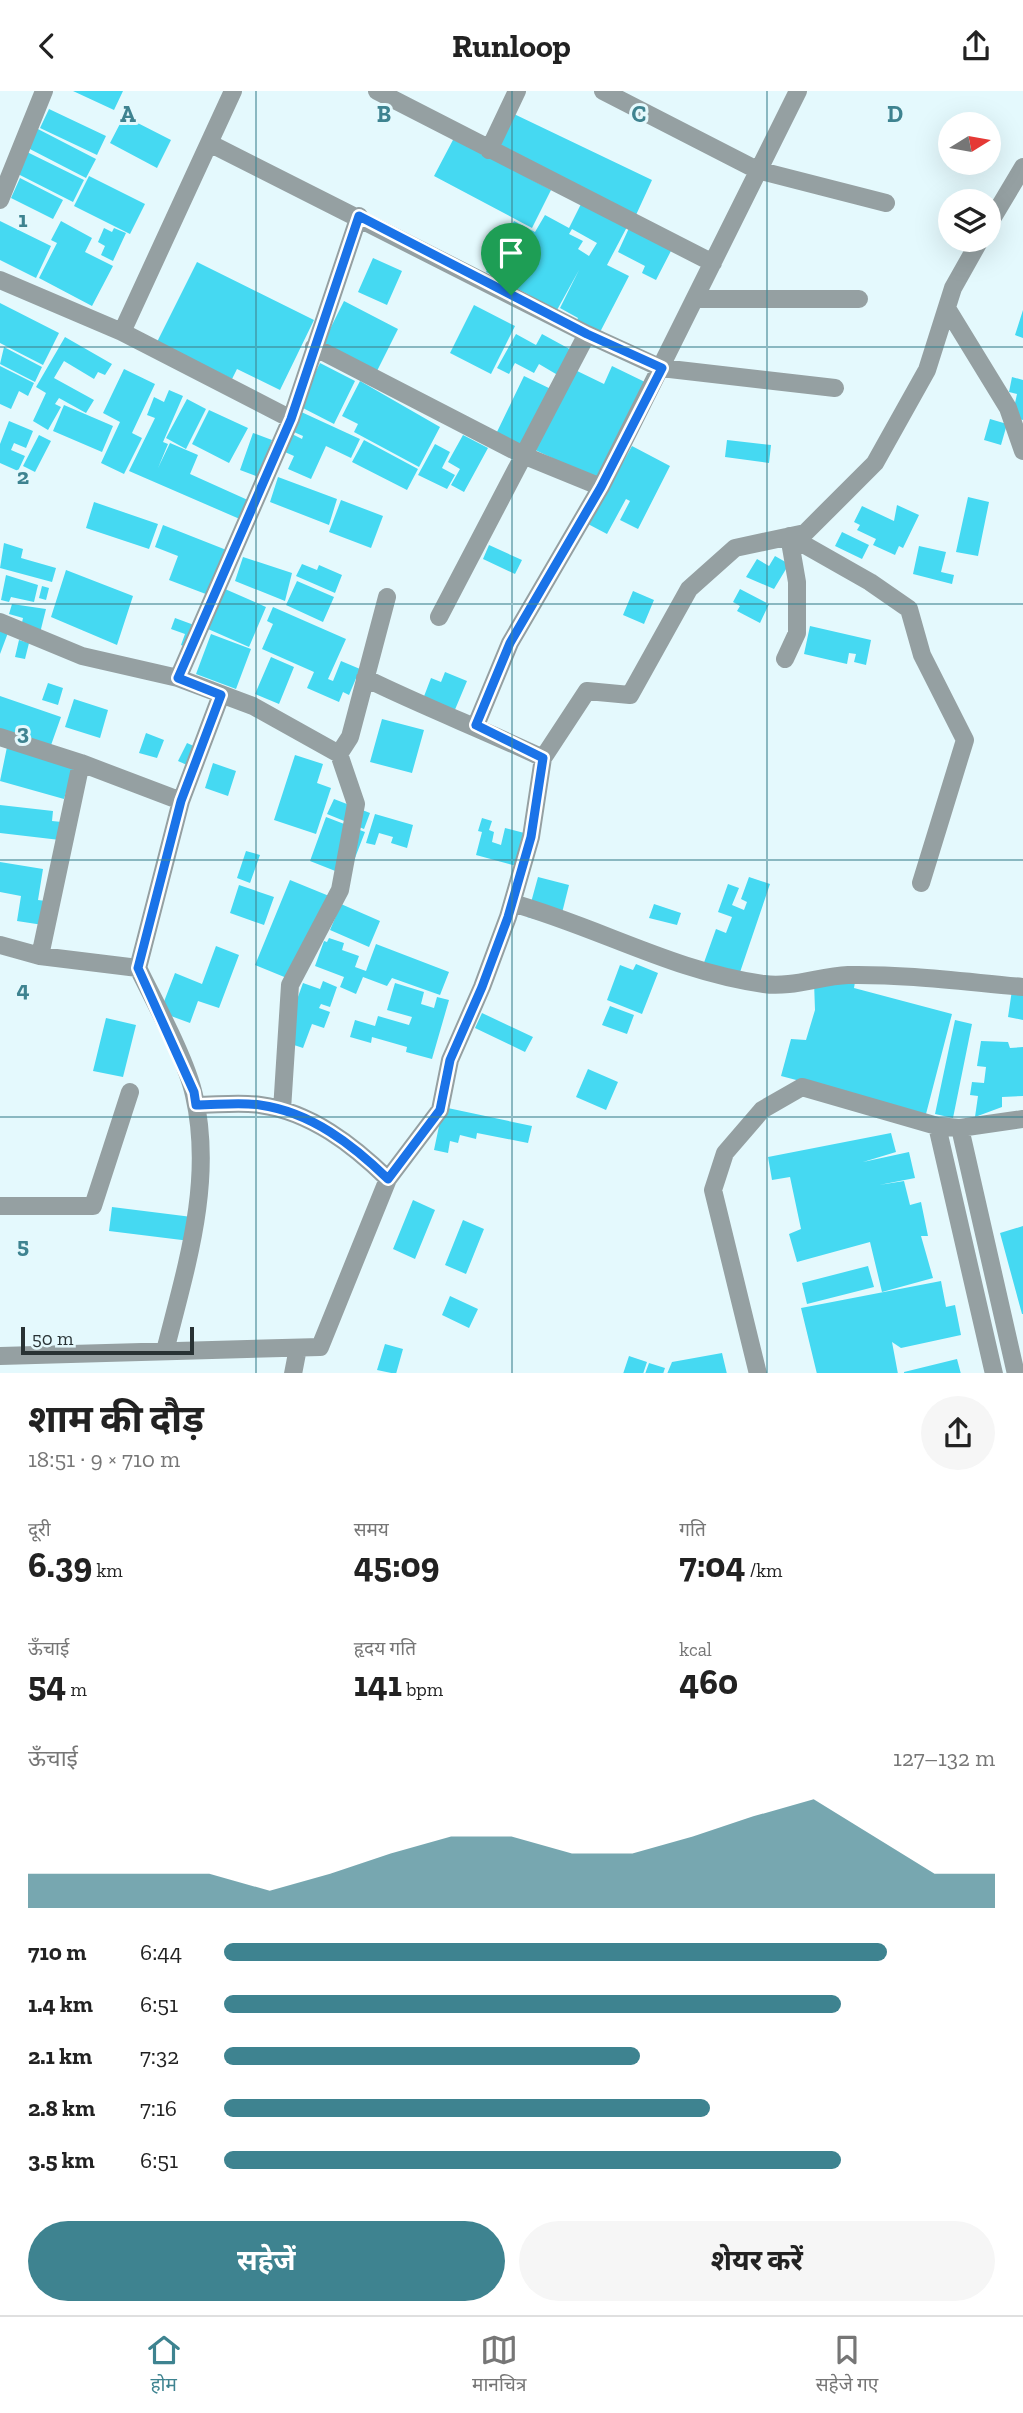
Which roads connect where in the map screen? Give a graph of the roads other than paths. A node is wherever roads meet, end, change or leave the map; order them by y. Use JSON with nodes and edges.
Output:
{"nodes":[{"id":1,"x":44,"y":91,"type":"edge"},
{"id":2,"x":233,"y":91,"type":"edge"},
{"id":3,"x":377,"y":91,"type":"edge"},
{"id":4,"x":517,"y":91,"type":"edge"},
{"id":5,"x":603,"y":91,"type":"edge"},
{"id":6,"x":799,"y":91,"type":"edge"},
{"id":7,"x":209,"y":143,"type":"junction"},
{"id":8,"x":489,"y":150,"type":"junction"},
{"id":9,"x":1023,"y":167,"type":"edge"},
{"id":10,"x":757,"y":170,"type":"junction"},
{"id":11,"x":0,"y":200,"type":"edge"},
{"id":12,"x":886,"y":203,"type":"dead end"},
{"id":13,"x":1001,"y":204,"type":"edge"},
{"id":14,"x":359,"y":216,"type":"junction"},
{"id":15,"x":973,"y":252,"type":"edge"},
{"id":16,"x":713,"y":263,"type":"junction"},
{"id":17,"x":0,"y":280,"type":"edge"},
{"id":18,"x":696,"y":299,"type":"junction"},
{"id":19,"x":859,"y":299,"type":"dead end"},
{"id":20,"x":948,"y":310,"type":"junction"},
{"id":21,"x":122,"y":331,"type":"junction"},
{"id":22,"x":587,"y":334,"type":"junction"},
{"id":23,"x":314,"y":347,"type":"junction"},
{"id":24,"x":662,"y":368,"type":"junction"},
{"id":25,"x":835,"y":388,"type":"dead end"},
{"id":26,"x":291,"y":419,"type":"junction"},
{"id":27,"x":1023,"y":451,"type":"edge"},
{"id":28,"x":525,"y":456,"type":"junction"},
{"id":29,"x":601,"y":487,"type":"junction"},
{"id":30,"x":789,"y":536,"type":"junction"},
{"id":31,"x":387,"y":597,"type":"dead end"},
{"id":32,"x":439,"y":617,"type":"dead end"},
{"id":33,"x":0,"y":622,"type":"edge"},
{"id":34,"x":785,"y":659,"type":"dead end"},
{"id":35,"x":178,"y":678,"type":"junction"},
{"id":36,"x":365,"y":678,"type":"junction"},
{"id":37,"x":221,"y":695,"type":"junction"},
{"id":38,"x":476,"y":725,"type":"junction"},
{"id":39,"x":0,"y":737,"type":"edge"},
{"id":40,"x":339,"y":754,"type":"junction"},
{"id":41,"x":543,"y":758,"type":"junction"},
{"id":42,"x":81,"y":763,"type":"junction"},
{"id":43,"x":181,"y":801,"type":"junction"},
{"id":44,"x":921,"y":883,"type":"dead end"},
{"id":45,"x":512,"y":903,"type":"junction"},
{"id":46,"x":0,"y":946,"type":"edge"},
{"id":47,"x":40,"y":956,"type":"junction"},
{"id":48,"x":138,"y":968,"type":"junction"},
{"id":49,"x":1023,"y":987,"type":"edge"},
{"id":50,"x":130,"y":1091,"type":"dead end"},
{"id":51,"x":196,"y":1105,"type":"junction"},
{"id":52,"x":282,"y":1110,"type":"junction"},
{"id":53,"x":1023,"y":1119,"type":"edge"},
{"id":54,"x":937,"y":1126,"type":"junction"},
{"id":55,"x":960,"y":1128,"type":"junction"},
{"id":56,"x":388,"y":1179,"type":"junction"},
{"id":57,"x":0,"y":1206,"type":"edge"},
{"id":58,"x":298,"y":1348,"type":"junction"},
{"id":59,"x":165,"y":1351,"type":"junction"},
{"id":60,"x":0,"y":1356,"type":"edge"},
{"id":61,"x":1018,"y":1367,"type":"edge"},
{"id":62,"x":293,"y":1373,"type":"edge"},
{"id":63,"x":758,"y":1373,"type":"edge"},
{"id":64,"x":994,"y":1373,"type":"edge"}],
"edges":[{"from":1,"to":11,"type":"street"},
{"from":2,"to":7,"type":"street"},
{"from":3,"to":8,"type":"street"},
{"from":4,"to":8,"type":"street"},
{"from":5,"to":10,"type":"street"},
{"from":6,"to":10,"type":"street"},
{"from":7,"to":14,"type":"street"},
{"from":7,"to":21,"type":"street"},
{"from":8,"to":16,"type":"street"},
{"from":9,"to":13,"type":"street"},
{"from":10,"to":12,"type":"street"},
{"from":10,"to":16,"type":"street"},
{"from":14,"to":22,"type":"street"},
{"from":14,"to":23,"type":"street"},
{"from":15,"to":20,"type":"street"},
{"from":16,"to":18,"type":"street"},
{"from":17,"to":21,"type":"street"},
{"from":18,"to":19,"type":"street"},
{"from":18,"to":24,"type":"street"},
{"from":20,"to":27,"type":"street"},
{"from":20,"to":30,"type":"street"},
{"from":21,"to":26,"type":"street"},
{"from":22,"to":24,"type":"street"},
{"from":22,"to":28,"type":"street"},
{"from":23,"to":26,"type":"street"},
{"from":23,"to":28,"type":"street"},
{"from":24,"to":25,"type":"street"},
{"from":24,"to":29,"type":"street"},
{"from":26,"to":35,"type":"street"},
{"from":28,"to":29,"type":"street"},
{"from":28,"to":32,"type":"street"},
{"from":29,"to":38,"type":"street"},
{"from":30,"to":34,"type":"street"},
{"from":30,"to":41,"type":"street"},
{"from":30,"to":44,"type":"street"},
{"from":31,"to":36,"type":"street"},
{"from":33,"to":35,"type":"street"},
{"from":35,"to":37,"type":"street"},
{"from":36,"to":38,"type":"street"},
{"from":36,"to":40,"type":"street"},
{"from":37,"to":40,"type":"street"},
{"from":37,"to":43,"type":"street"},
{"from":38,"to":41,"type":"street"},
{"from":39,"to":42,"type":"street"},
{"from":40,"to":52,"type":"street"},
{"from":41,"to":45,"type":"street"},
{"from":42,"to":43,"type":"street"},
{"from":42,"to":47,"type":"street"},
{"from":43,"to":48,"type":"street"},
{"from":45,"to":49,"type":"street"},
{"from":45,"to":56,"type":"street"},
{"from":46,"to":47,"type":"street"},
{"from":47,"to":48,"type":"street"},
{"from":48,"to":51,"type":"street"},
{"from":50,"to":57,"type":"street"},
{"from":51,"to":52,"type":"street"},
{"from":51,"to":59,"type":"street"},
{"from":52,"to":56,"type":"street"},
{"from":53,"to":55,"type":"street"},
{"from":54,"to":55,"type":"street"},
{"from":54,"to":63,"type":"street"},
{"from":54,"to":64,"type":"street"},
{"from":55,"to":61,"type":"street"},
{"from":56,"to":58,"type":"street"},
{"from":58,"to":59,"type":"street"},
{"from":58,"to":62,"type":"street"},
{"from":59,"to":60,"type":"street"}]}
